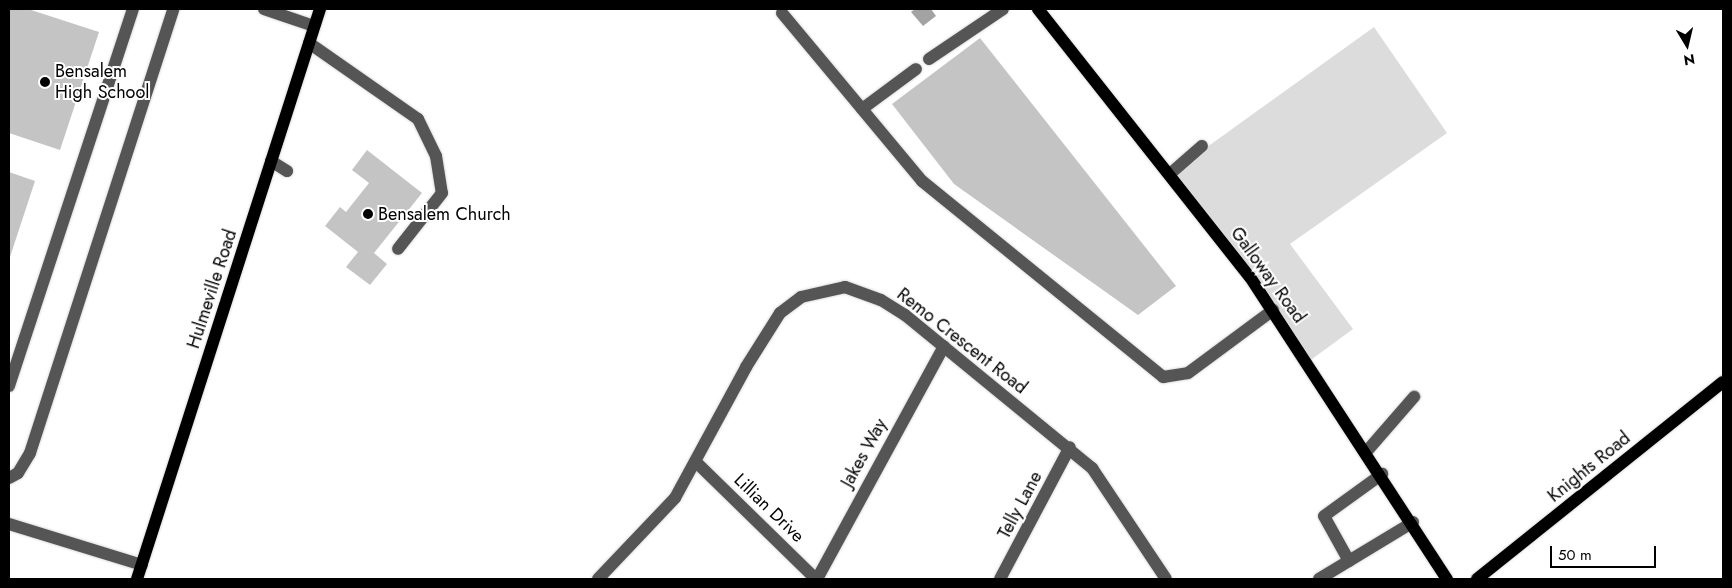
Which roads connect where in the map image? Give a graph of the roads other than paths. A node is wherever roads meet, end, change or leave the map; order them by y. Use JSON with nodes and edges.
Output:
{"nodes":[{"id":1,"x":133,"y":9,"type":"edge"},
{"id":2,"x":173,"y":9,"type":"edge"},
{"id":3,"x":264,"y":9,"type":"edge"},
{"id":4,"x":320,"y":9,"type":"edge"},
{"id":5,"x":1003,"y":9,"type":"edge"},
{"id":6,"x":1038,"y":9,"type":"edge"},
{"id":7,"x":782,"y":13,"type":"dead end"},
{"id":8,"x":314,"y":26,"type":"junction"},
{"id":9,"x":308,"y":43,"type":"junction"},
{"id":10,"x":929,"y":59,"type":"dead end"},
{"id":11,"x":916,"y":69,"type":"dead end"},
{"id":12,"x":862,"y":109,"type":"junction"},
{"id":13,"x":1202,"y":146,"type":"dead end"},
{"id":14,"x":271,"y":161,"type":"junction"},
{"id":15,"x":287,"y":171,"type":"dead end"},
{"id":16,"x":1171,"y":173,"type":"junction"},
{"id":17,"x":398,"y":250,"type":"dead end"},
{"id":18,"x":1273,"y":310,"type":"junction"},
{"id":19,"x":944,"y":346,"type":"junction"},
{"id":20,"x":1723,"y":382,"type":"edge"},
{"id":21,"x":9,"y":386,"type":"edge"},
{"id":22,"x":1414,"y":397,"type":"dead end"},
{"id":23,"x":1070,"y":448,"type":"junction"},
{"id":24,"x":1367,"y":451,"type":"junction"},
{"id":25,"x":696,"y":463,"type":"junction"},
{"id":26,"x":1382,"y":474,"type":"junction"},
{"id":27,"x":9,"y":478,"type":"edge"},
{"id":28,"x":1413,"y":522,"type":"junction"},
{"id":29,"x":9,"y":524,"type":"edge"},
{"id":30,"x":1349,"y":561,"type":"junction"},
{"id":31,"x":142,"y":565,"type":"junction"},
{"id":32,"x":137,"y":579,"type":"edge"},
{"id":33,"x":599,"y":579,"type":"edge"},
{"id":34,"x":817,"y":579,"type":"edge"},
{"id":35,"x":1000,"y":579,"type":"edge"},
{"id":36,"x":1166,"y":579,"type":"edge"},
{"id":37,"x":1319,"y":579,"type":"edge"},
{"id":38,"x":1447,"y":579,"type":"edge"},
{"id":39,"x":1477,"y":579,"type":"edge"}],
"edges":[{"from":1,"to":21,"type":"street"},
{"from":2,"to":27,"type":"street"},
{"from":3,"to":8,"type":"street"},
{"from":4,"to":8,"type":"main road","name":"Hulmeville Road"},
{"from":5,"to":10,"type":"street"},
{"from":6,"to":16,"type":"main road","name":"Galloway Road"},
{"from":7,"to":12,"type":"street"},
{"from":8,"to":9,"type":"main road","name":"Hulmeville Road"},
{"from":9,"to":14,"type":"main road","name":"Hulmeville Road"},
{"from":9,"to":17,"type":"street"},
{"from":11,"to":12,"type":"street"},
{"from":12,"to":18,"type":"street"},
{"from":13,"to":16,"type":"street"},
{"from":14,"to":15,"type":"street"},
{"from":14,"to":31,"type":"main road","name":"Hulmeville Road"},
{"from":16,"to":18,"type":"main road","name":"Galloway Road"},
{"from":18,"to":24,"type":"main road","name":"Galloway Road"},
{"from":19,"to":23,"type":"street","name":"Remo Crescent Road"},
{"from":19,"to":25,"type":"street","name":"Remo Crescent Road"},
{"from":19,"to":34,"type":"street","name":"Jakes Way"},
{"from":20,"to":39,"type":"main road","name":"Knights Road"},
{"from":22,"to":24,"type":"street"},
{"from":23,"to":35,"type":"street","name":"Telly Lane"},
{"from":23,"to":36,"type":"street","name":"Remo Crescent Road"},
{"from":24,"to":26,"type":"main road","name":"Galloway Road"},
{"from":25,"to":33,"type":"street","name":"Remo Crescent Road"},
{"from":25,"to":34,"type":"street","name":"Lillian Drive"},
{"from":26,"to":28,"type":"main road","name":"Galloway Road"},
{"from":26,"to":30,"type":"street"},
{"from":28,"to":30,"type":"street"},
{"from":28,"to":38,"type":"main road","name":"Galloway Road"},
{"from":29,"to":31,"type":"street"},
{"from":30,"to":37,"type":"street"},
{"from":31,"to":32,"type":"main road","name":"Hulmeville Road"}]}
